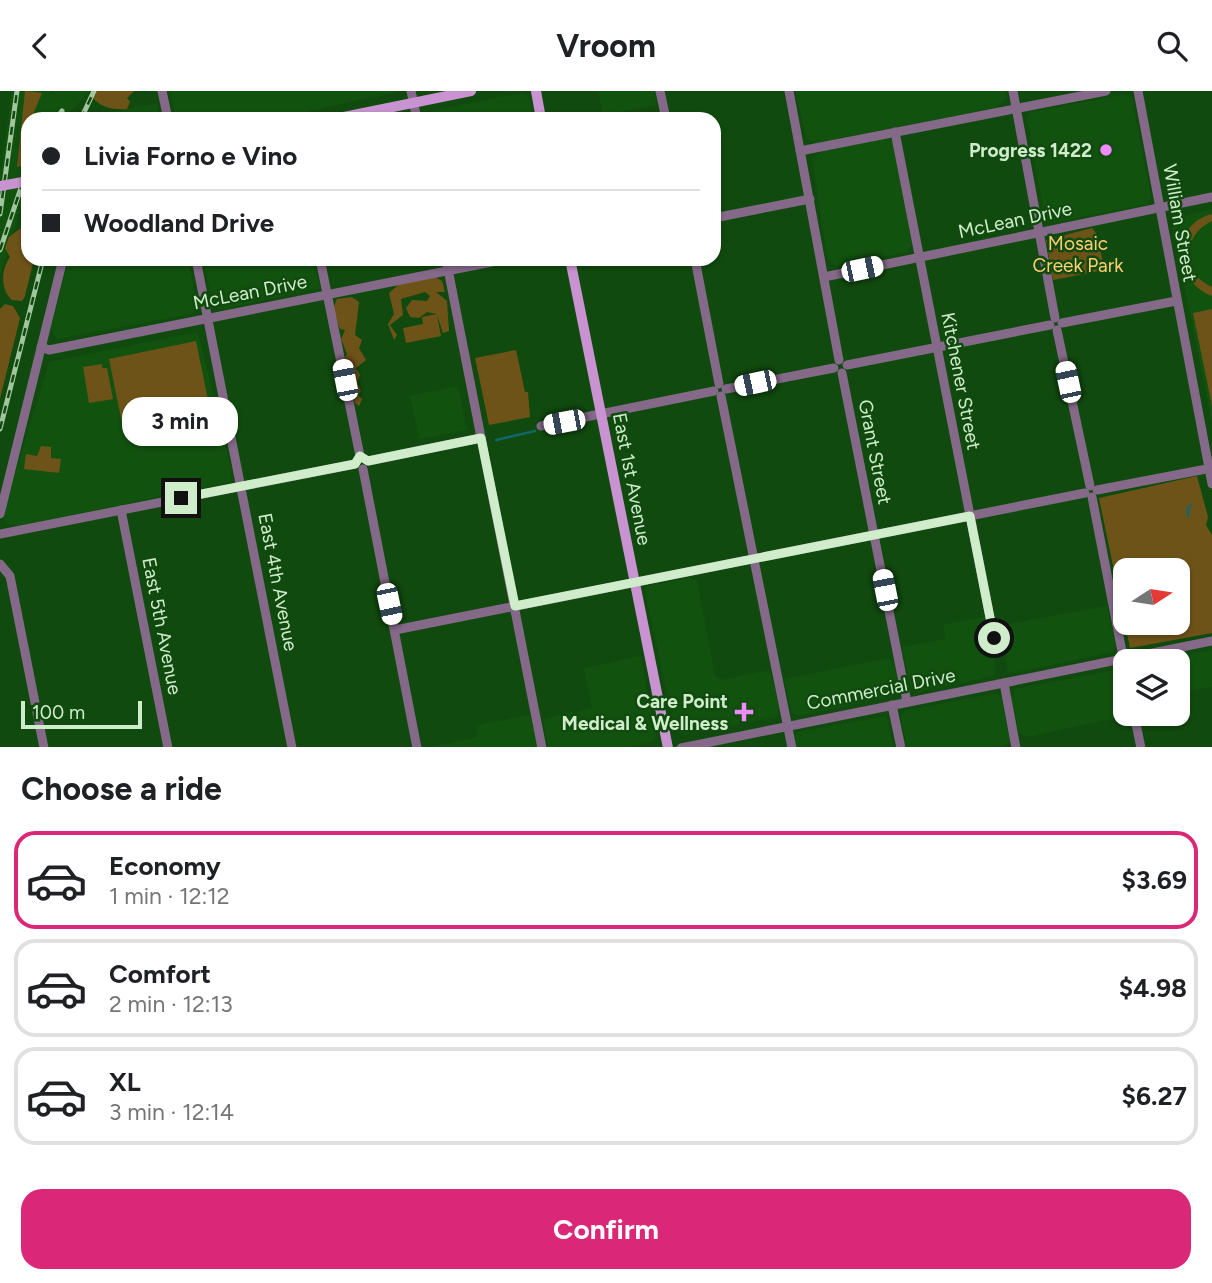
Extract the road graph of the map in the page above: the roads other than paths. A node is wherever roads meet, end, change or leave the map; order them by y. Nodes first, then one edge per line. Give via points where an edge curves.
1 (162, 91) edge
2 (471, 91) edge
3 (536, 91) edge
4 (660, 91) edge
5 (789, 91) edge
6 (1013, 91) edge
7 (1106, 91) edge
8 (1138, 91) edge
9 (412, 97) edge
10 (1016, 108) junction
11 (166, 112) edge
12 (359, 112) edge
13 (540, 112) edge
14 (664, 112) edge
15 (895, 132) junction
16 (800, 151) junction
17 (21, 182) edge
18 (0, 186) edge
19 (1212, 197) edge
20 (810, 199) junction
21 (1159, 208) junction
22 (721, 217) edge
23 (1039, 233) junction
24 (920, 257) junction
25 (61, 266) edge
26 (197, 266) edge
27 (322, 266) edge
28 (447, 266) edge
29 (473, 266) edge
30 (571, 266) edge
31 (696, 266) edge
32 (448, 271) junction
33 (824, 277) junction
34 (328, 295) junction
35 (1176, 301) junction
36 (208, 318) junction
37 (1056, 324) junction
38 (41, 347) junction
39 (936, 348) junction
40 (841, 367) junction
41 (720, 390) junction
42 (601, 415) junction
43 (541, 426) dead end
44 (481, 438) junction
45 (361, 462) junction
46 (1210, 468) edge
47 (1212, 484) edge
48 (241, 487) junction
49 (1091, 491) junction
50 (121, 510) junction
51 (0, 514) edge
52 (970, 516) junction
53 (0, 534) edge
54 (874, 534) junction
55 (754, 558) junction
56 (0, 564) edge
57 (635, 582) junction
58 (515, 606) junction
59 (395, 630) junction
60 (994, 638) dead end
61 (1212, 641) edge
62 (1122, 649) edge
63 (1180, 649) edge
64 (1113, 665) edge
65 (1003, 683) junction
66 (907, 702) junction
67 (892, 705) junction
68 (788, 726) junction
69 (1137, 726) edge
70 (44, 747) edge
71 (168, 747) edge
72 (292, 747) edge
73 (418, 747) edge
74 (542, 747) edge
75 (668, 747) edge
76 (681, 747) edge
77 (792, 747) edge
78 (901, 747) edge
79 (1016, 747) edge
80 (1141, 747) edge

1 - 11 street
2 - 9 main road
3 - 13 main road
4 - 14 street
5 - 16 street, Grant Street
6 - 10 street
7 - 10 street
8 - 21 street, William Street
9 - 12 main road
10 - 15 street
10 - 23 street
15 - 16 street
15 - 24 street, Kitchener Street
16 - 20 street, Grant Street
17 - 18 main road, bridge
19 - 21 street, McLean Drive
20 - 22 street
20 - 33 street, Grant Street
21 - 23 street, McLean Drive
21 - 35 street, William Street
23 - 24 street, McLean Drive
23 - 37 street
24 - 33 street, McLean Drive
24 - 39 street, Kitchener Street
25 - 38 street
26 - 36 street, East 4th Avenue
27 - 34 street
28 - 32 street
29 - 32 street, McLean Drive
30 - 42 main road, East 1st Avenue
31 - 41 street
32 - 34 street, McLean Drive
32 - 44 street
33 - 40 street, Grant Street
34 - 36 street, McLean Drive
34 - 45 street
35 - 37 street
35 - 46 street, William Street
36 - 38 street, McLean Drive via 49,350
36 - 48 street, East 4th Avenue
37 - 39 street
37 - 49 street
38 - 51 street
39 - 40 street
39 - 52 street, Kitchener Street
40 - 41 street
40 - 54 street, Grant Street
41 - 42 street
41 - 55 street
42 - 43 street
42 - 57 main road, East 1st Avenue
44 - 45 street
44 - 58 street
45 - 48 street
45 - 59 street
46 - 47 street, William Street
46 - 49 street
48 - 50 street
48 - 72 street, East 4th Avenue
49 - 52 street
49 - 62 street
50 - 53 street
50 - 71 street, East 5th Avenue
52 - 54 street
52 - 60 street, Kitchener Street
54 - 55 street
54 - 66 street, Grant Street
55 - 57 street
55 - 68 street
56 - 70 street via 10,576
57 - 58 street
57 - 75 main road, East 1st Avenue
58 - 59 street
58 - 74 street
59 - 73 street
61 - 63 street, Commercial Drive
64 - 65 street, Commercial Drive
65 - 66 street, Commercial Drive
65 - 79 street
66 - 67 street, Commercial Drive
67 - 68 street, Commercial Drive
67 - 78 street
68 - 76 street, Commercial Drive
68 - 77 street
69 - 80 street

